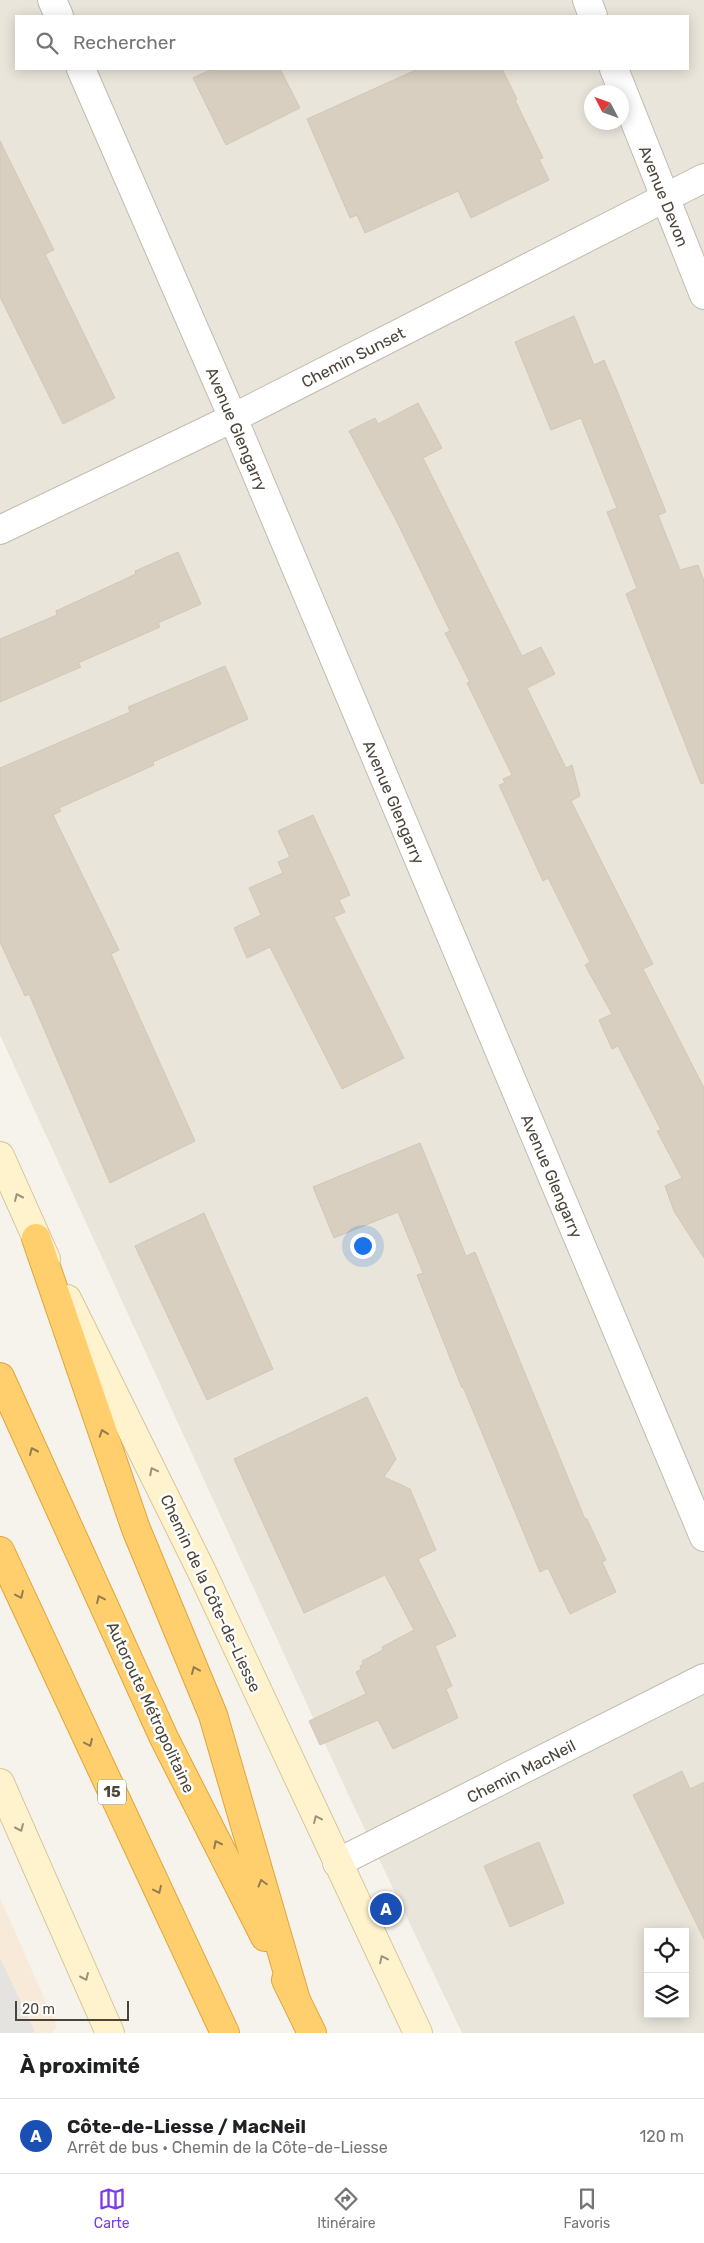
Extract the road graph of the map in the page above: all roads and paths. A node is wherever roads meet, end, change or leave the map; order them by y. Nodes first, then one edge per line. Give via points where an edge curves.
1 (52, 0) edge
2 (586, 0) edge
3 (59, 15) edge
4 (593, 15) edge
5 (81, 70) edge
6 (614, 70) edge
7 (704, 178) edge
8 (664, 198) junction
9 (704, 295) edge
10 (233, 418) junction
11 (0, 530) edge
12 (0, 1156) edge
13 (36, 1238) junction
14 (0, 1377) edge
15 (704, 1537) edge
16 (0, 1551) edge
17 (704, 1678) edge
18 (0, 1783) edge
19 (337, 1863) junction
20 (295, 1997) junction
21 (110, 2033) edge
22 (225, 2033) edge
23 (312, 2033) edge
24 (418, 2033) edge

1 - 3 street
2 - 4 street
5 - 10 street, Avenue Glengarry
6 - 8 street, Avenue Devon
7 - 8 street, Chemin Sunset
8 - 9 street, Avenue Devon
8 - 10 street, Chemin Sunset
10 - 11 street, Chemin Sunset
10 - 15 street, Avenue Glengarry
13 -> 12 main road, Chemin de la Côte-de-Liesse
19 -> 13 main road, Chemin de la Côte-de-Liesse via 198,1564
20 -> 13 highway via 214,1715 136,1529
20 -> 14 highway, Autoroute Métropolitaine via 164,1738
16 -> 22 highway, 15
17 - 19 street, Chemin MacNeil
18 -> 21 main road
24 -> 19 main road, Chemin de la Côte-de-Liesse
20 - 23 highway, Autoroute Métropolitaine

